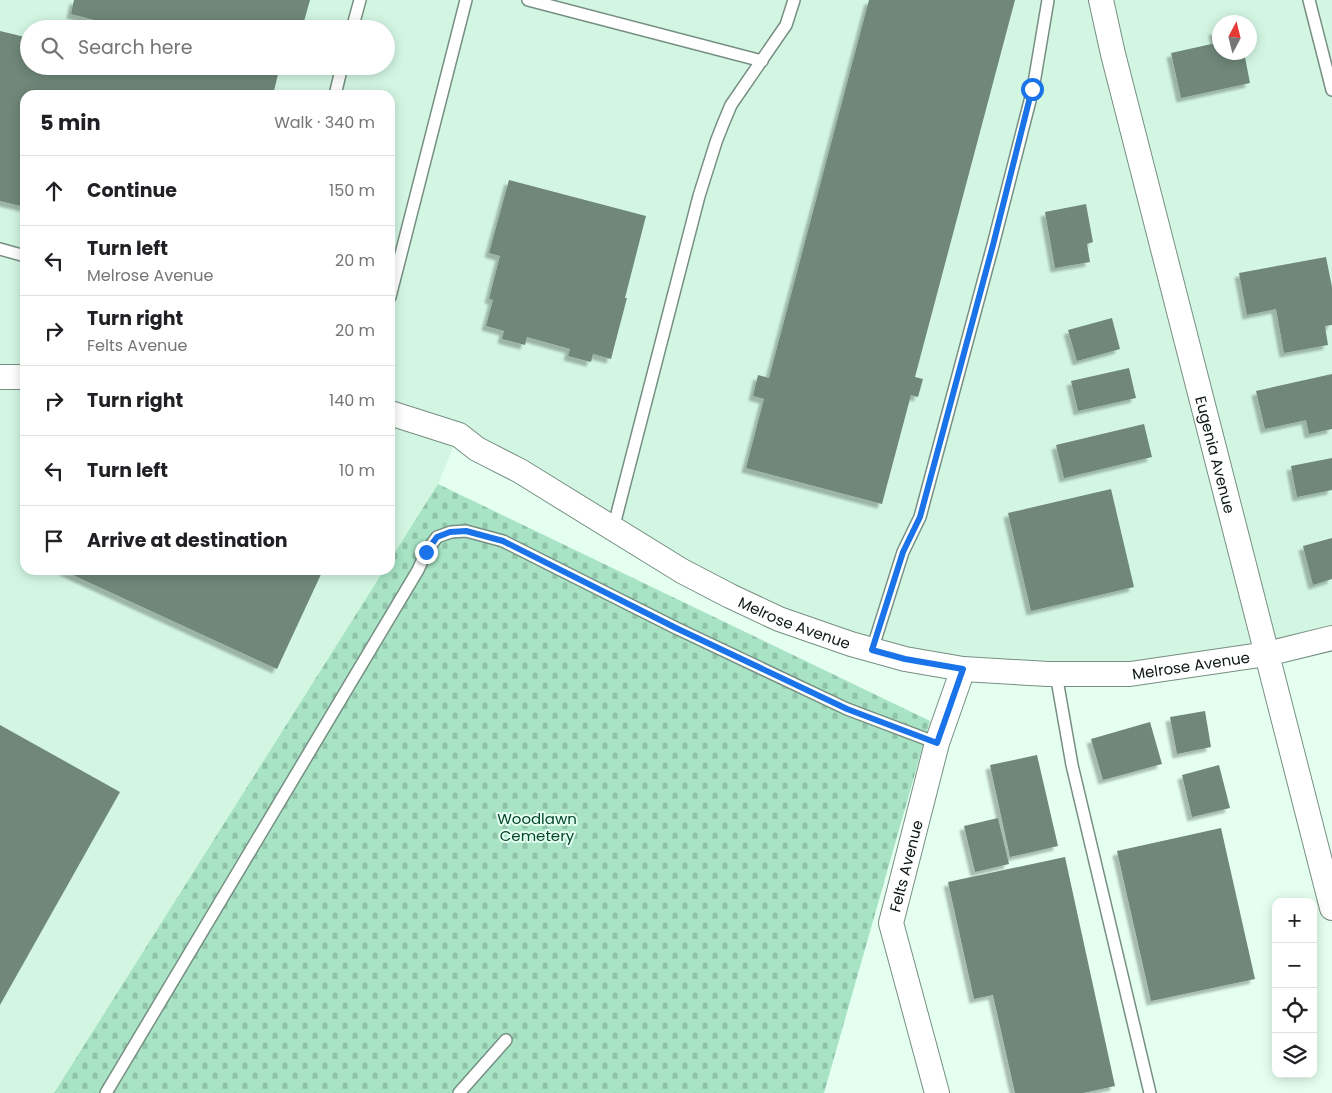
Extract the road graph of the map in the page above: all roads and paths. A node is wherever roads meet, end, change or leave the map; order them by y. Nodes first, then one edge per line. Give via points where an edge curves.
1 (360, 0) edge
2 (466, 0) edge
3 (528, 0) edge
4 (794, 0) edge
5 (1048, 0) edge
6 (1101, 0) edge
7 (1309, 0) edge
8 (354, 20) edge
9 (762, 61) junction
10 (340, 75) edge
11 (336, 90) edge
12 (1332, 90) edge
13 (0, 249) edge
14 (20, 255) edge
15 (395, 277) edge
16 (0, 377) edge
17 (20, 377) edge
18 (395, 415) edge
19 (613, 529) junction
20 (1332, 638) edge
21 (872, 650) junction
22 (1267, 654) junction
23 (963, 669) junction
24 (1056, 674) junction
25 (937, 743) junction
26 (1332, 908) edge
27 (506, 1040) dead end
28 (106, 1093) edge
29 (459, 1093) edge
30 (937, 1093) edge
31 (1150, 1093) edge

1 - 8 lane
2 - 15 lane
3 - 9 lane
4 - 9 lane via 786,26
5 - 21 lane via 1030,98 920,517 903,552
6 - 22 street, Eugenia Avenue
7 - 12 lane
9 - 19 lane via 732,106 716,142 699,196
10 - 11 lane
13 - 14 lane
16 - 17 street
18 - 19 street, Melrose Avenue via 458,435
19 - 21 street, Melrose Avenue via 682,572 778,619
20 - 22 street, Melrose Avenue
21 - 23 street, Melrose Avenue
22 - 24 street, Melrose Avenue via 1130,674
22 - 26 street, Eugenia Avenue
23 - 24 street, Melrose Avenue
23 - 25 street, Felts Avenue
24 - 31 lane via 1072,765
25 - 28 lane via 847,709 503,541 466,531 437,537
25 - 30 street, Felts Avenue via 891,923
27 - 29 lane

